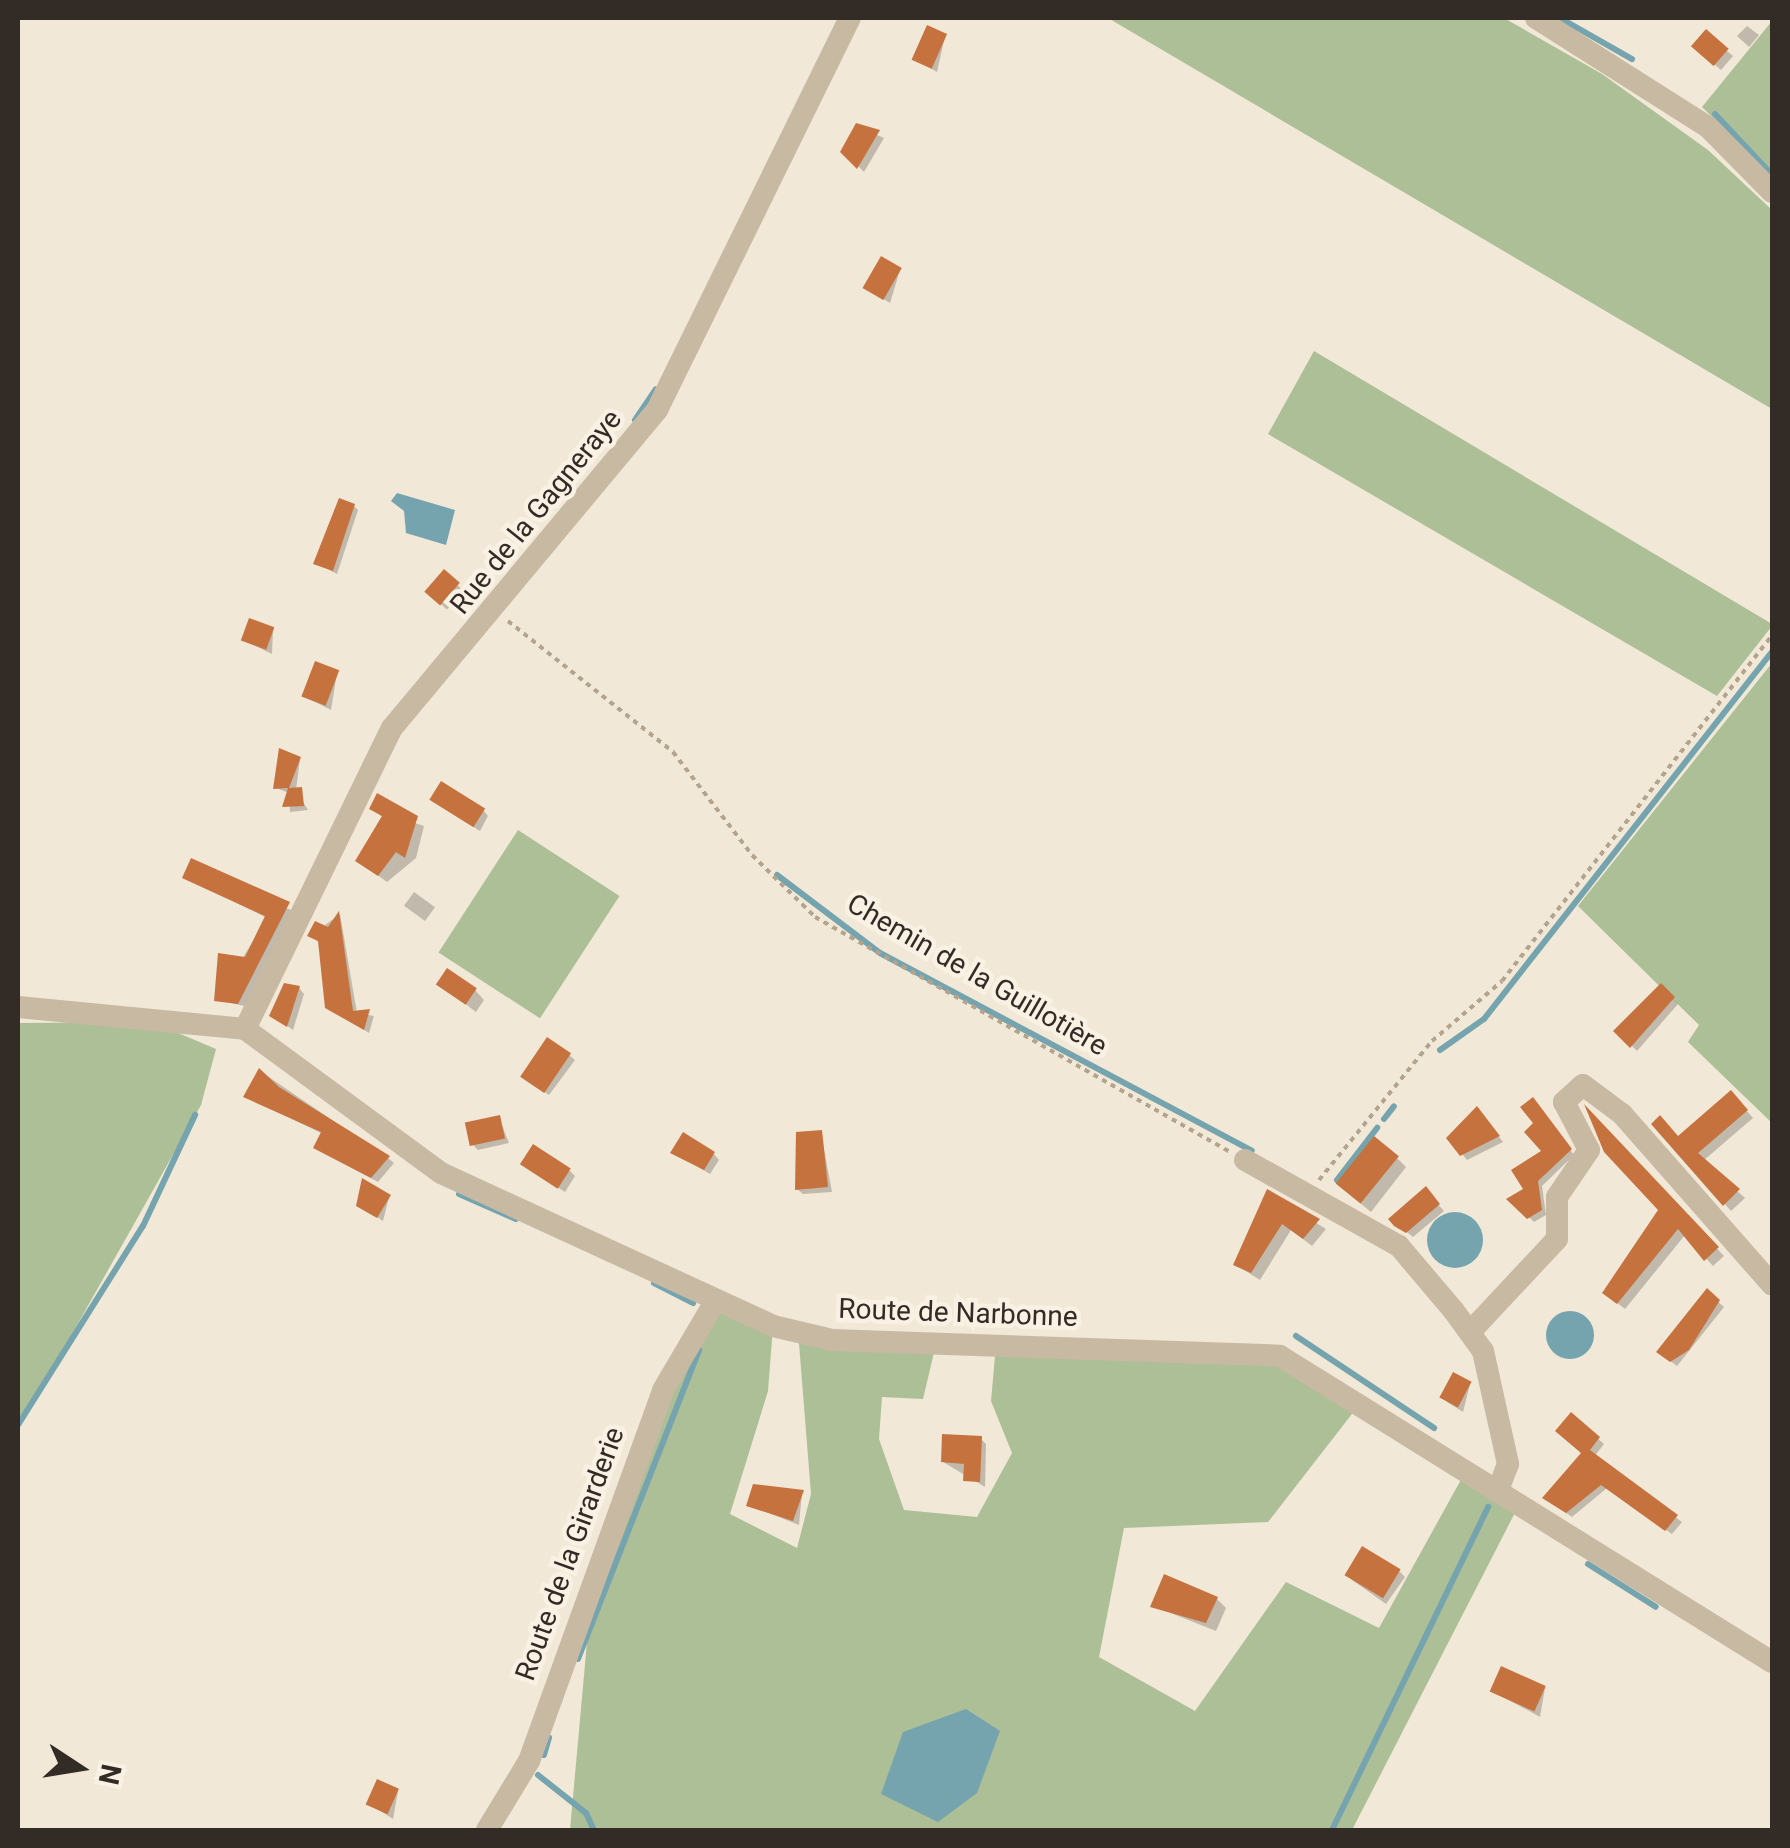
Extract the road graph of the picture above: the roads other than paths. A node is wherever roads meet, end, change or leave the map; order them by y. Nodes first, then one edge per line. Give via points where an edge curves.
1 (850, 18) edge
2 (1536, 18) edge
3 (1772, 192) edge
4 (18, 1007) edge
5 (245, 1029) junction
6 (1245, 1160) road end
7 (1772, 1286) edge
8 (716, 1300) junction
9 (1470, 1332) junction
10 (1499, 1487) junction
11 (1772, 1662) edge
12 (487, 1830) edge

1 - 5 street, Rue de la Gagneraye via 657,410 496,612 392,728 362,778
2 - 3 street via 1708,128
4 - 5 street
5 - 8 street, Route de Narbonne via 441,1173
6 - 9 street via 1400,1246
7 - 9 street via 1622,1114 1583,1084 1564,1102 1588,1150 1557,1197 1558,1239
8 - 10 street, Route de Narbonne via 832,1340 1280,1356
8 - 12 street, Route de la Girarderie via 663,1390 529,1761
9 - 10 street via 1506,1452
10 - 11 street, Route de Narbonne

